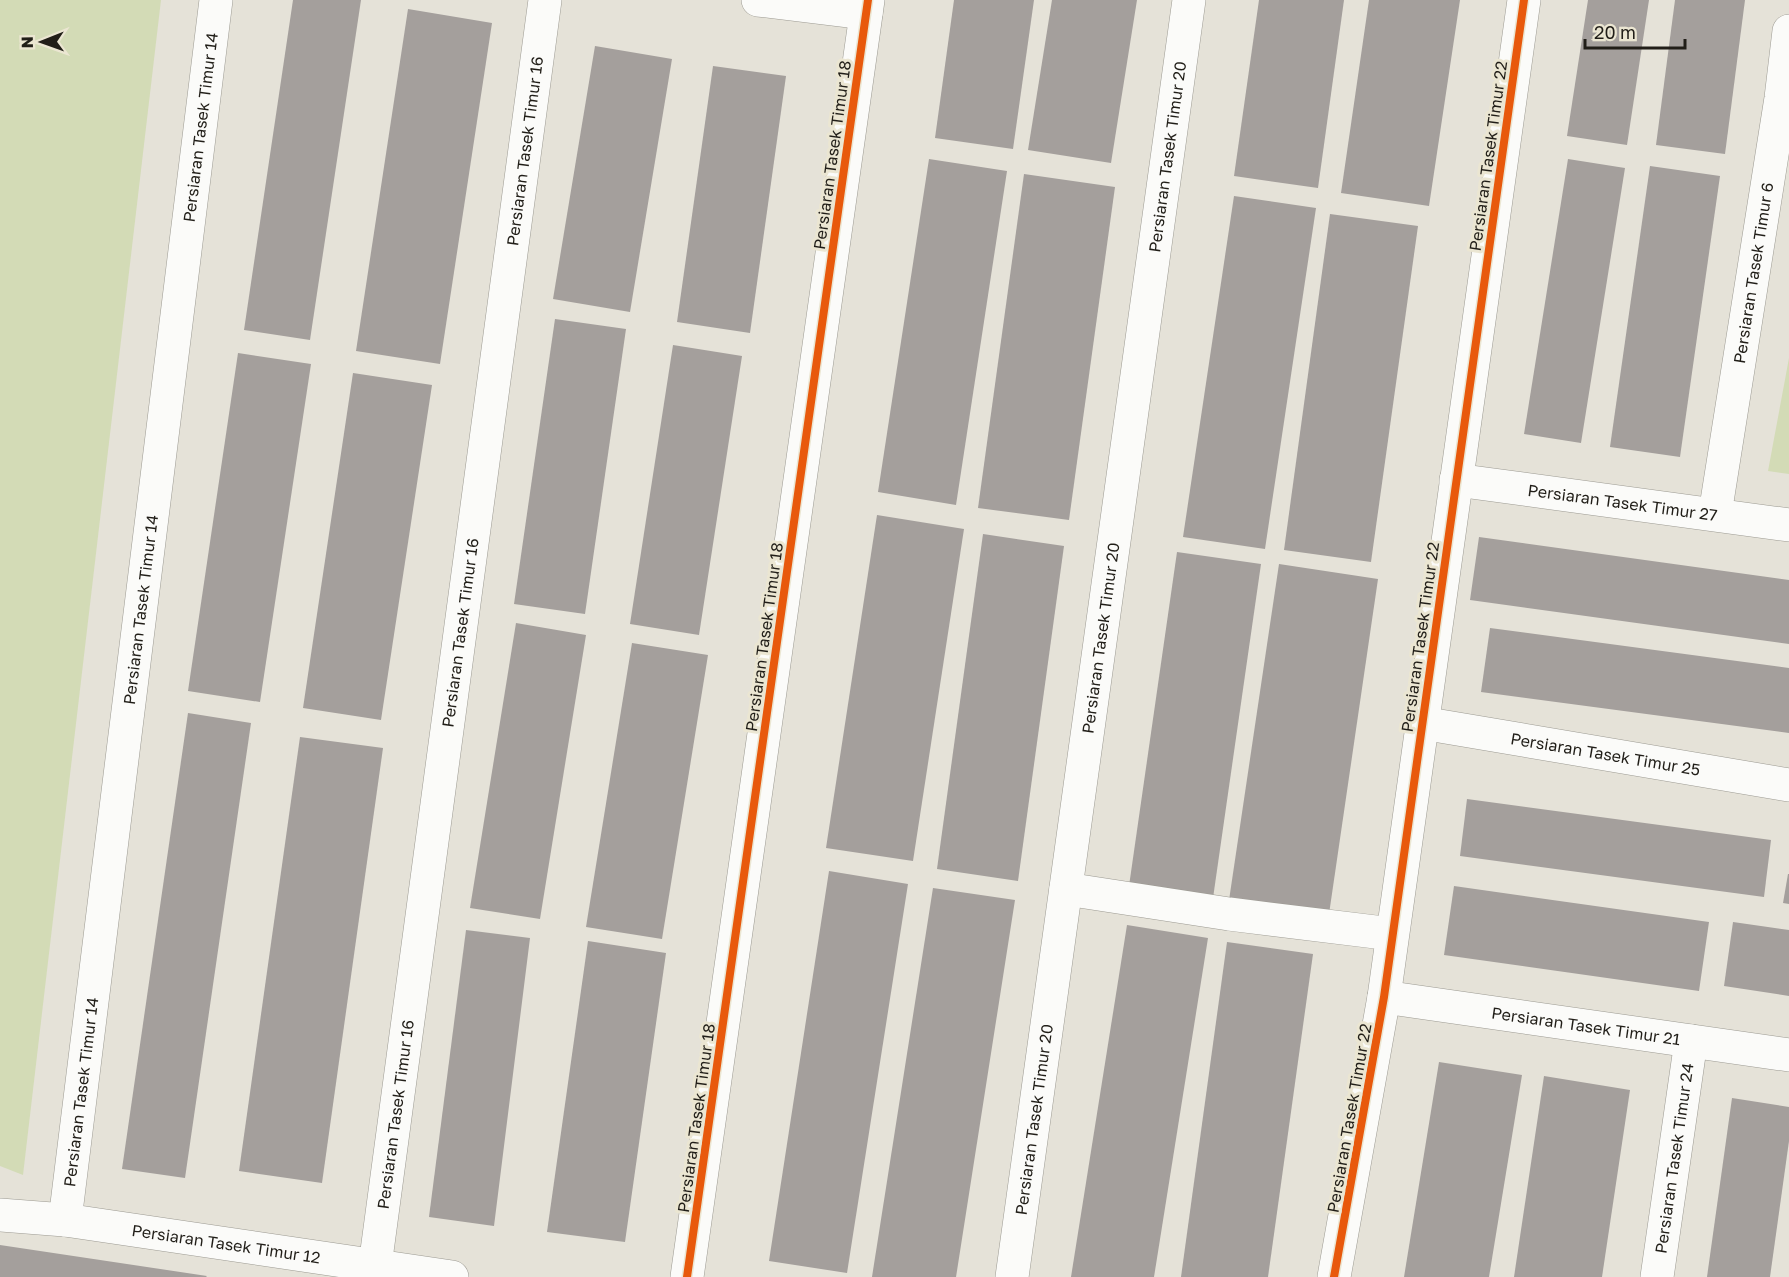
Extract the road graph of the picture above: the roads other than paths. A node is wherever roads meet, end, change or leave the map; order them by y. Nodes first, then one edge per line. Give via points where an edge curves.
1 (216, 0) edge
2 (545, 0) edge
3 (758, 0) edge
4 (1189, 0) edge
5 (1524, 0) edge
6 (867, 6) edge
7 (1789, 32) edge
8 (1785, 98) edge
9 (1456, 480) junction
10 (1715, 514) junction
11 (1789, 525) edge
12 (1422, 723) junction
13 (1789, 785) edge
14 (1066, 889) junction
15 (1392, 934) junction
16 (1384, 997) junction
17 (1691, 1041) junction
18 (1789, 1055) edge
19 (0, 1215) edge
20 (65, 1220) junction
21 (375, 1266) junction
22 (452, 1277) edge
23 (687, 1277) edge
24 (1012, 1277) edge
25 (1334, 1277) edge
26 (1657, 1277) edge

1 - 20 street, Persiaran Tasek Timur 14
2 - 21 street, Persiaran Tasek Timur 16
3 - 6 street
4 - 14 street, Persiaran Tasek Timur 20
5 - 9 street, Persiaran Tasek Timur 22
6 - 23 street, Persiaran Tasek Timur 18
7 - 8 street, Persiaran Tasek Timur 6
8 - 10 street, Persiaran Tasek Timur 6
9 - 10 street, Persiaran Tasek Timur 27
9 - 12 street, Persiaran Tasek Timur 22
10 - 11 street, Persiaran Tasek Timur 27
12 - 13 street, Persiaran Tasek Timur 25
12 - 15 street, Persiaran Tasek Timur 22
14 - 15 street
14 - 24 street, Persiaran Tasek Timur 20
15 - 16 street, Persiaran Tasek Timur 22
16 - 17 street, Persiaran Tasek Timur 21
16 - 25 street, Persiaran Tasek Timur 22
17 - 18 street, Persiaran Tasek Timur 21
17 - 26 street, Persiaran Tasek Timur 24
19 - 20 street, Persiaran Tasek Timur 12
20 - 21 street, Persiaran Tasek Timur 12
21 - 22 street, Persiaran Tasek Timur 12

